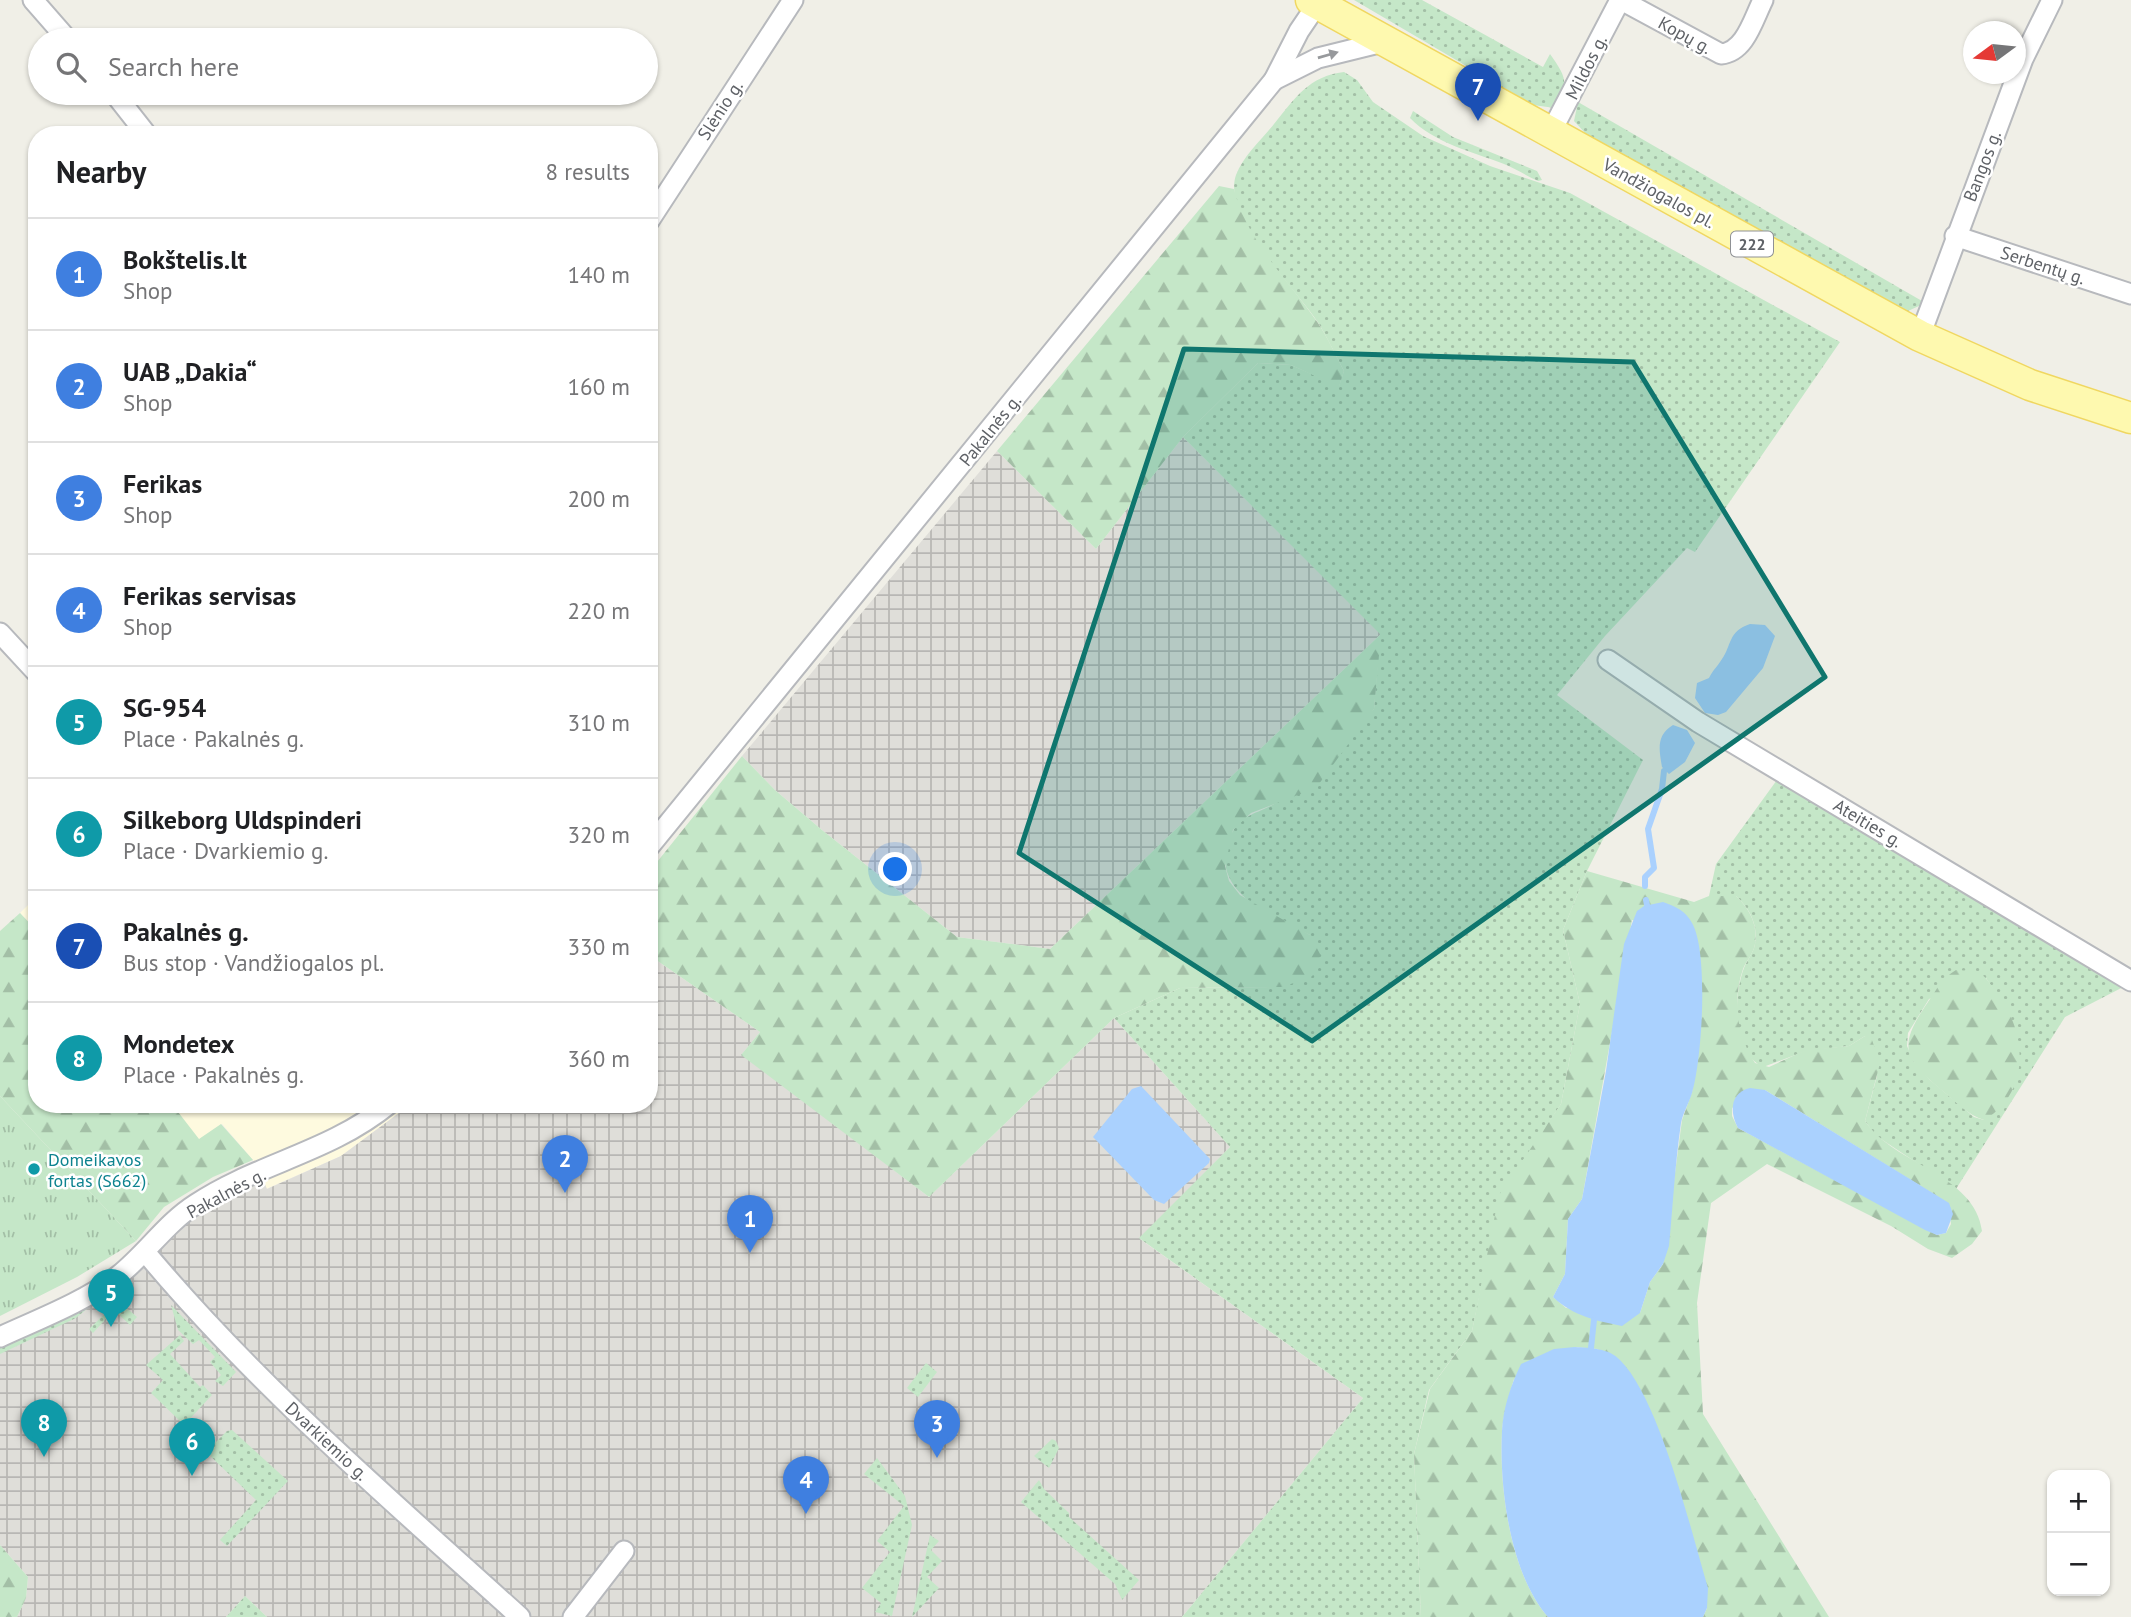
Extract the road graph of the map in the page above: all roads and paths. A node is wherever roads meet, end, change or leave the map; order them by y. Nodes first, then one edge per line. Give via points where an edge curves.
1 (33, 0) edge
2 (793, 0) edge
3 (1621, 0) edge
4 (1763, 0) edge
5 (2052, 0) edge
6 (1316, 1) edge
7 (58, 28) edge
8 (1388, 41) junction
9 (1274, 80) junction
10 (123, 105) edge
11 (140, 126) edge
12 (1551, 132) junction
13 (658, 207) edge
14 (1955, 236) junction
15 (2131, 294) edge
16 (1920, 336) junction
17 (2131, 418) edge
18 (0, 633) edge
19 (1608, 660) dead end
20 (28, 663) edge
21 (658, 836) edge
22 (2131, 981) edge
23 (376, 1113) edge
24 (146, 1253) junction
25 (0, 1337) edge
26 (624, 1551) dead end
27 (520, 1617) edge
28 (573, 1617) edge

1 - 7 street
2 - 13 street, Slėnio g.
3 - 4 street, Kopų g. via 1721,54 1739,47
3 - 12 street, Mildos g.
5 - 14 street, Bangos g. via 2023,59
6 - 8 main road, Vandžiogalos pl. / 222
6 - 9 street, Pakalnės g.
9 -> 8 street via 1318,58
8 - 12 main road, Vandžiogalos pl. / 222
9 - 21 street, Pakalnės g.
10 - 11 street
12 - 16 main road, Vandžiogalos pl. / 222
14 - 15 street, Serbentų g.
14 - 16 street, Bangos g.
16 - 17 main road, Vandžiogalos pl. / 222 via 2030,385
18 - 20 street
19 - 22 street, Ateities g. via 1698,722
23 - 24 street, Pakalnės g. via 347,1134 196,1204
24 - 25 street, Pakalnės g. via 90,1293
24 - 27 street, Dvarkiemio g. via 288,1406
26 - 28 street

